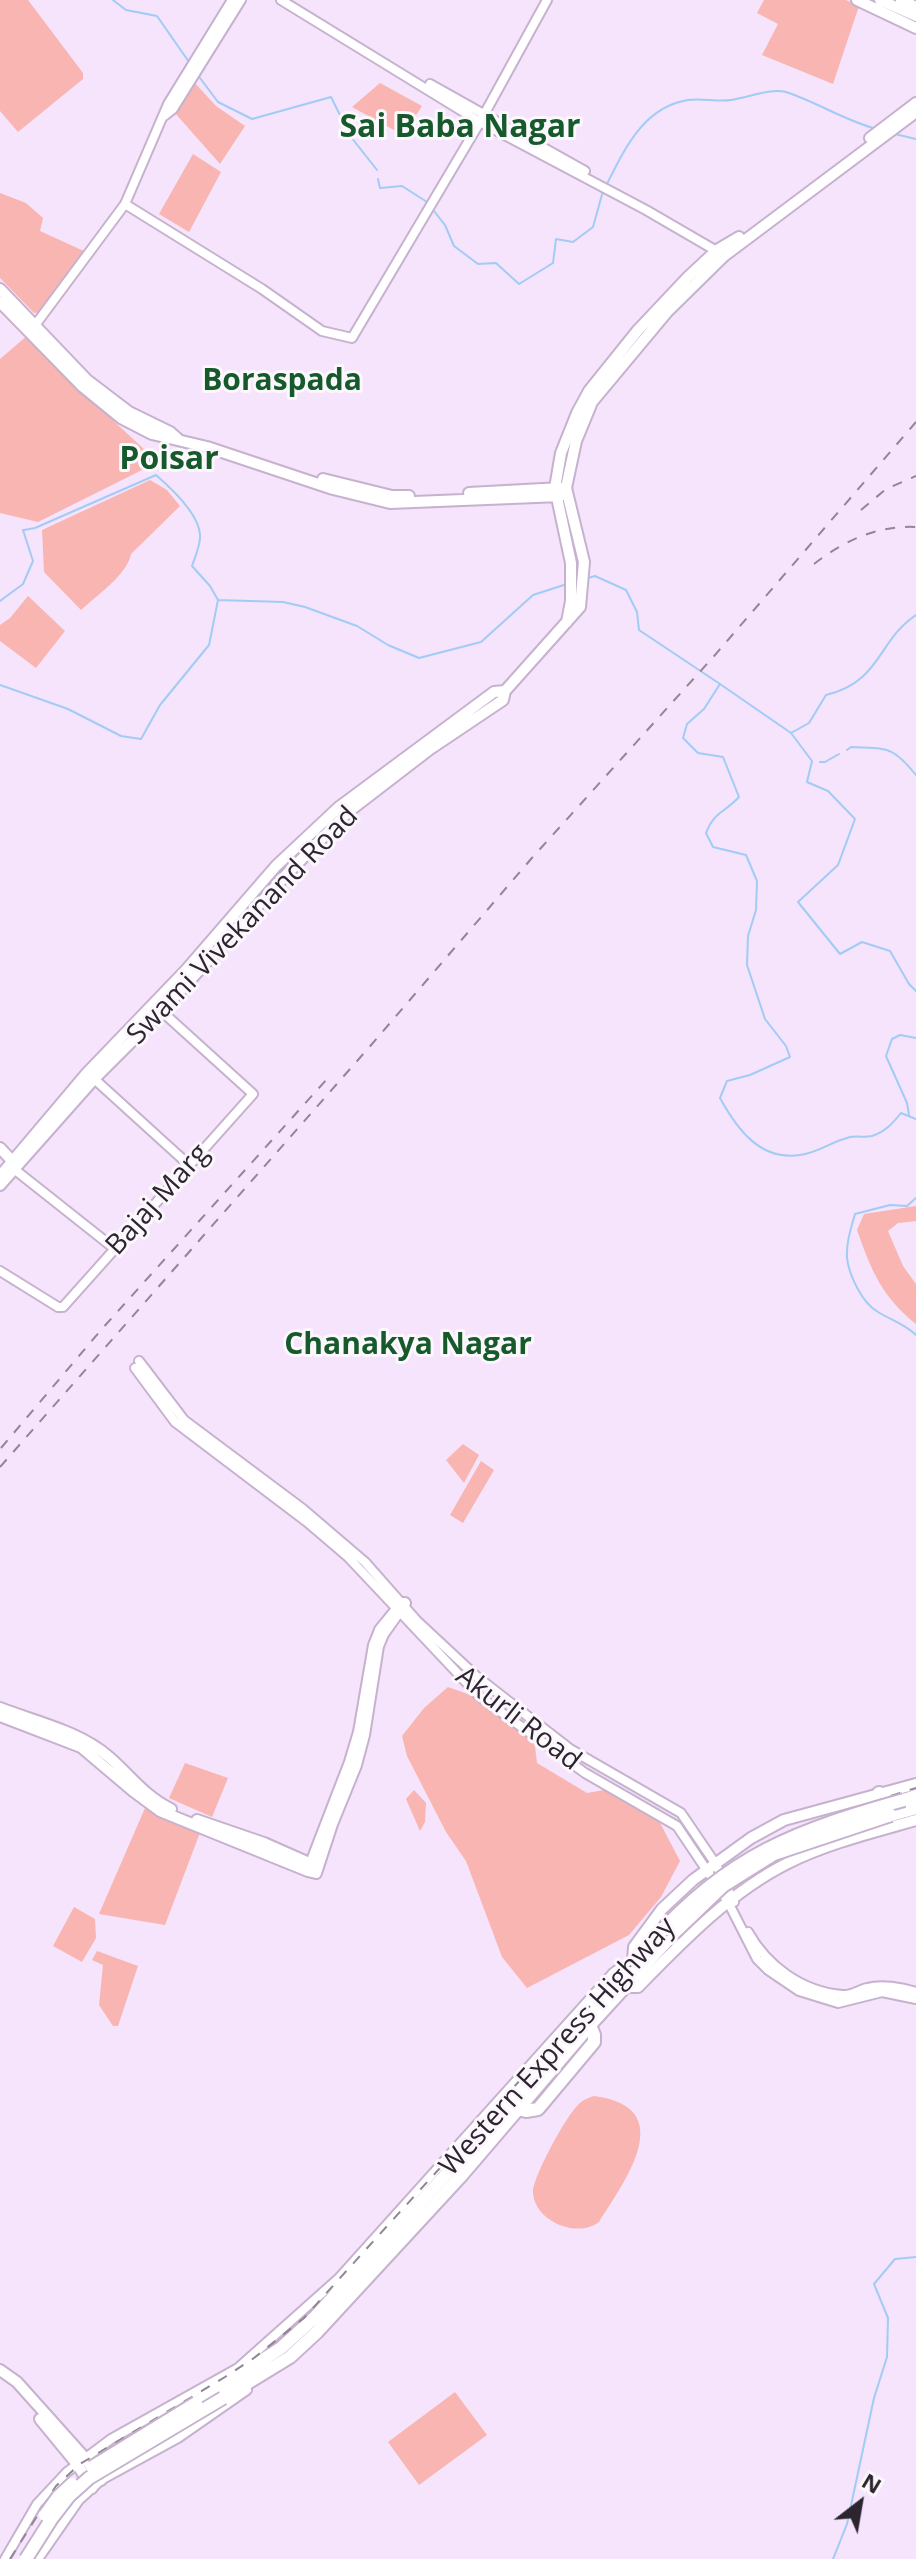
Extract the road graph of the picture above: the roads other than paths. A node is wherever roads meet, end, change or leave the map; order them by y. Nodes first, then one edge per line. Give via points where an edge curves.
1 (232, 0) edge
2 (241, 0) edge
3 (281, 0) edge
4 (288, 0) edge
5 (547, 0) edge
6 (857, 0) edge
7 (866, 0) edge
8 (880, 0) edge
9 (901, 0) edge
10 (916, 7) edge
11 (916, 16) edge
12 (916, 25) edge
13 (200, 58) junction
14 (916, 103) edge
15 (916, 112) edge
16 (482, 119) junction
17 (884, 131) junction
18 (125, 204) junction
19 (723, 252) junction
20 (0, 289) edge
21 (0, 302) edge
22 (33, 328) junction
23 (561, 492) junction
24 (576, 602) junction
25 (158, 1008) junction
26 (90, 1076) junction
27 (0, 1148) edge
28 (21, 1150) junction
29 (10, 1163) edge
30 (189, 1165) junction
31 (0, 1176) edge
32 (0, 1185) edge
33 (115, 1249) junction
34 (0, 1271) edge
35 (137, 1365) dead end
36 (400, 1609) junction
37 (0, 1708) edge
38 (0, 1716) edge
39 (35, 1725) junction
40 (916, 1784) edge
41 (879, 1793) junction
42 (910, 1798) edge
43 (916, 1808) edge
44 (916, 1820) edge
45 (711, 1866) junction
46 (730, 1900) junction
47 (631, 1963) junction
48 (625, 1987) junction
49 (916, 1992) edge
50 (916, 1999) edge
51 (590, 2025) junction
52 (559, 2061) junction
53 (570, 2071) junction
54 (518, 2109) junction
55 (0, 2370) edge
56 (246, 2372) junction
57 (0, 2377) edge
58 (220, 2394) junction
59 (81, 2461) junction
60 (96, 2484) junction
61 (30, 2518) junction
62 (55, 2533) junction
63 (5, 2559) edge
64 (18, 2559) edge
65 (26, 2559) edge
66 (40, 2559) edge

1 - 13 street
2 - 13 street
3 - 16 street
4 - 16 street
5 - 16 street
6 - 12 main road
7 - 12 main road
8 - 11 main road
9 - 10 main road
13 - 18 street via 162,117
14 - 17 main road
15 - 17 main road
16 - 18 street via 352,338 322,331
16 - 19 street
17 - 19 main road
18 - 22 street
19 - 23 main road via 681,284 589,391 561,453
20 - 22 main road
21 - 22 main road
22 - 23 main road via 61,367 152,434 392,496
23 - 24 main road
23 - 24 main road via 584,562
24 - 25 main road, Swami Vivekanand Road via 574,616 505,691 503,700 348,812
25 - 26 main road, Swami Vivekanand Road
25 - 30 street, Bajaj Marg via 253,1094
26 - 28 main road, Swami Vivekanand Road
26 - 29 main road, Swami Vivekanand Road
26 - 30 street
27 - 28 main road
27 - 29 main road
28 - 29 main road, Swami Vivekanand Road
29 - 31 main road, Swami Vivekanand Road
29 - 32 main road, Swami Vivekanand Road
29 - 33 street
30 - 33 street, Bajaj Marg
33 - 34 street, Bajaj Marg via 63,1307
35 - 36 street, Akurli Road via 175,1422 307,1522
36 - 39 main road via 380,1630 350,1762 312,1867 167,1807 95,1747
36 - 45 street, Akurli Road via 479,1696 585,1773 677,1826
36 - 45 street, Akurli Road via 530,1720 681,1813
37 - 39 main road
38 - 39 main road
40 - 41 main road
41 - 42 highway
41 - 45 main road via 784,1820
42 - 47 highway, Western Express Highway, bridge via 812,1827 748,1857 685,1906
43 - 48 highway, Western Express Highway, bridge via 774,1854 723,1886
44 - 46 main road via 790,1862
45 - 46 street, Akurli Road
45 - 47 main road via 662,1909 634,1947
46 - 48 main road via 638,1987
46 - 49 street, Akurli Road via 762,1955 783,1974 844,1995 871,1987
46 - 50 street, Akurli Road via 757,1959 799,1991 838,2003 882,1992
47 - 56 highway, Western Express Highway via 314,2318
48 - 51 highway, Western Express Highway
51 - 52 highway, Western Express Highway
51 - 53 highway via 594,2042
52 - 53 highway
52 - 54 highway, Western Express Highway
53 - 54 highway via 538,2109
54 - 56 highway, Western Express Highway via 317,2332 290,2357
55 - 59 main road via 17,2382
56 - 58 highway
56 - 59 street via 111,2439
56 - 60 street via 247,2390 178,2438
57 - 59 main road
58 - 64 highway, bridge via 82,2474 58,2497
58 - 65 highway, bridge via 89,2478 69,2496
59 - 60 main road
59 - 61 street via 52,2486
60 - 62 street
61 - 62 street
61 - 63 street
62 - 66 street

